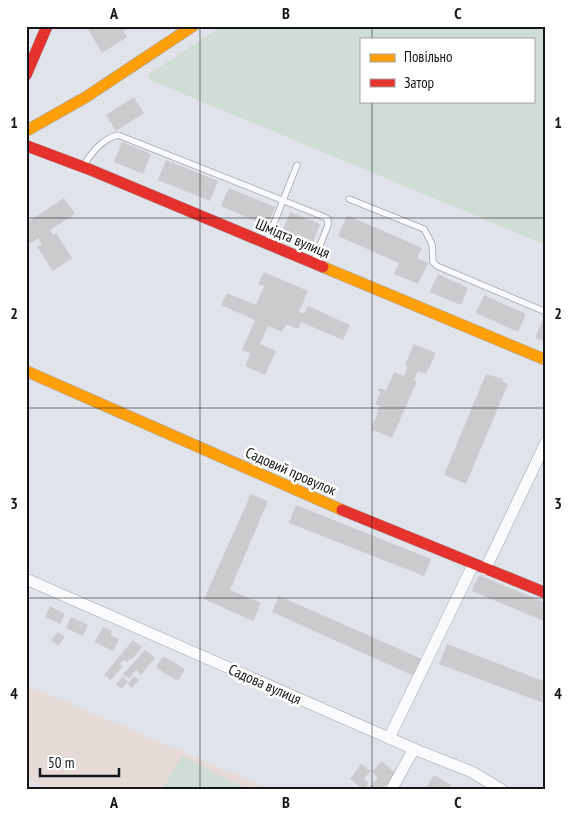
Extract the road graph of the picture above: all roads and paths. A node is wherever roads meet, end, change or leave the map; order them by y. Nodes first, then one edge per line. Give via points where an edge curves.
1 (47, 26) edge
2 (193, 26) edge
3 (26, 75) edge
4 (26, 131) edge
5 (27, 144) edge
6 (297, 166) dead end
7 (83, 167) junction
8 (349, 199) dead end
9 (283, 200) junction
10 (266, 243) junction
11 (313, 262) junction
12 (546, 312) edge
13 (546, 360) edge
14 (26, 371) edge
15 (546, 442) edge
16 (472, 565) junction
17 (484, 570) junction
18 (26, 579) edge
19 (546, 593) edge
20 (389, 738) junction
21 (414, 749) junction
22 (391, 790) edge
23 (502, 790) edge

1 - 3 street
2 - 4 street via 86,97
5 - 7 street, Шмідта вулиця
6 - 9 lane
7 - 9 lane via 94,149 118,135
7 - 10 street, Шмідта вулиця
8 - 12 lane via 424,229 432,244 433,262 437,266
9 - 10 lane
9 - 11 lane via 328,219
10 - 11 street, Шмідта вулиця
11 - 13 street, Шмідта вулиця
14 - 16 street, Садовий провулок
15 - 17 street
16 - 17 street, Садовий провулок
16 - 20 street
17 - 19 street, Садовий провулок
18 - 20 street, Садова вулиця
20 - 21 street, Садова вулиця
21 - 22 street
21 - 23 street, Садова вулиця via 472,772

